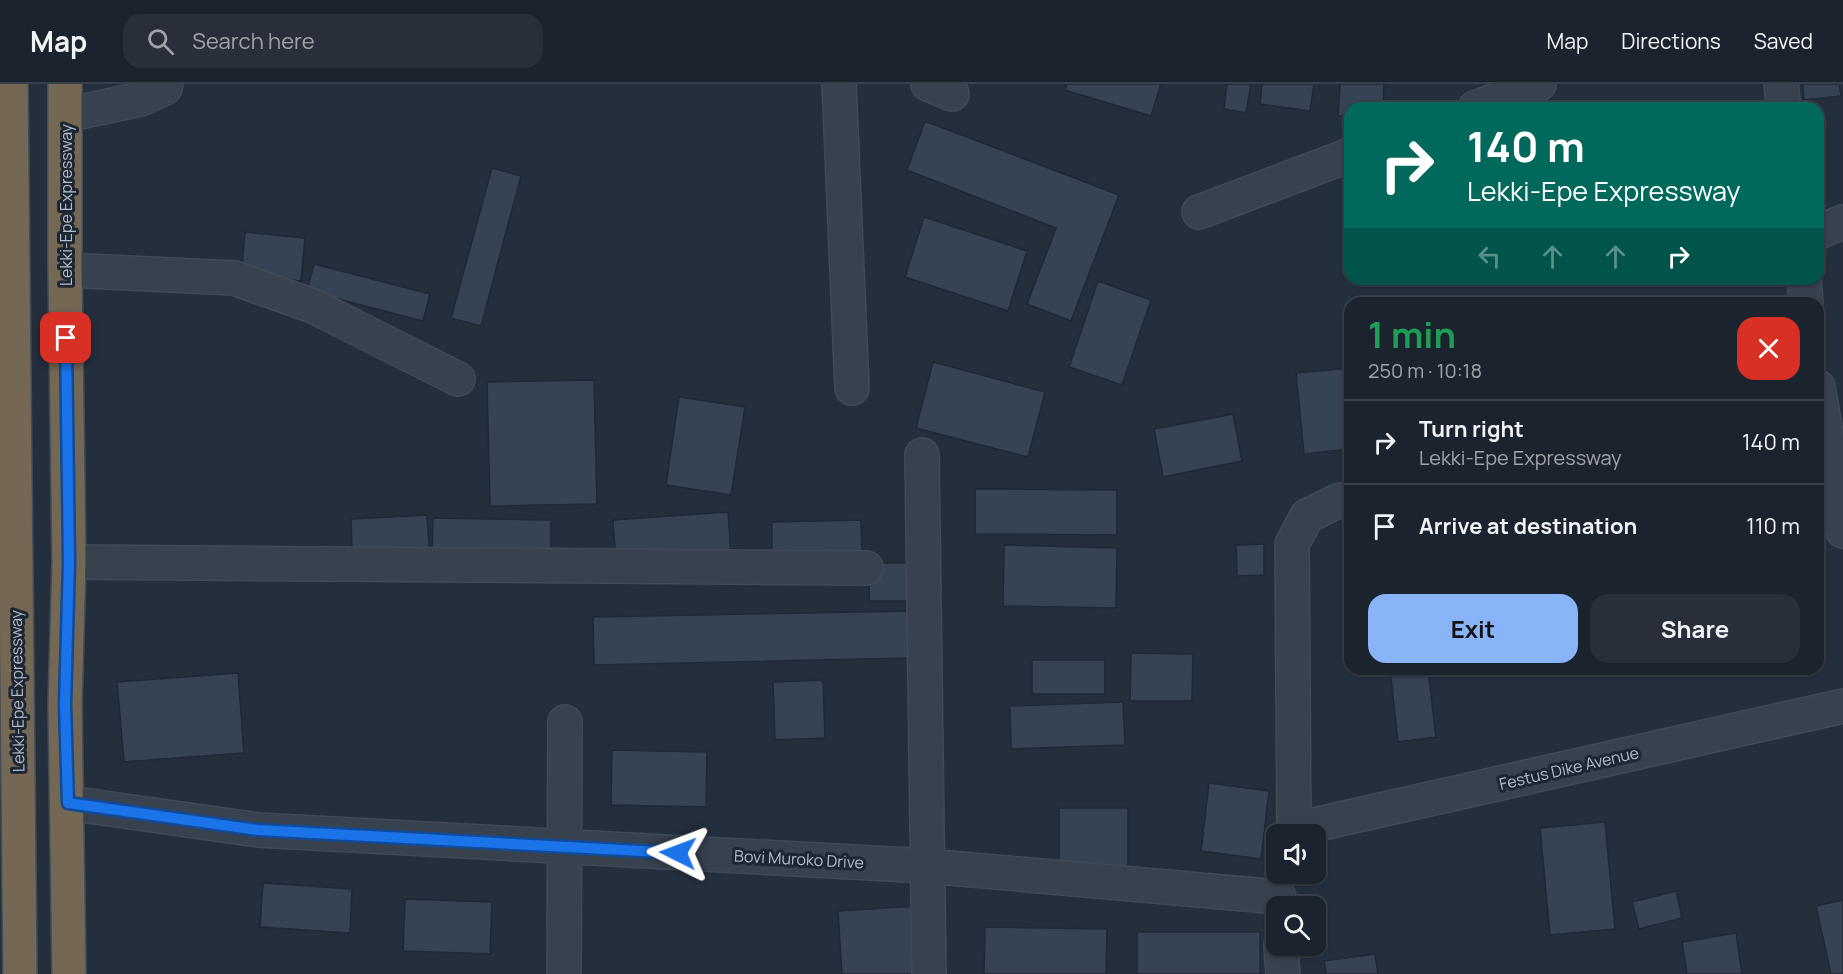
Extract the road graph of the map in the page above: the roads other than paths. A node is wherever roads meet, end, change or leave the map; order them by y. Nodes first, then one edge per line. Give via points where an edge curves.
1 (10, 84) edge
2 (166, 84) edge
3 (839, 84) edge
4 (1539, 84) edge
5 (1781, 84) edge
6 (66, 100) edge
7 (1491, 102) edge
8 (1783, 102) edge
9 (1344, 157) edge
10 (1199, 212) dead end
11 (1843, 222) edge
12 (1824, 230) edge
13 (65, 270) junction
14 (458, 379) dead end
15 (852, 388) dead end
16 (1824, 422) edge
17 (922, 455) dead end
18 (1344, 500) edge
19 (1843, 531) edge
20 (69, 562) junction
21 (867, 568) dead end
22 (1843, 706) edge
23 (565, 722) dead end
24 (68, 803) junction
25 (1295, 824) edge
26 (1326, 824) edge
27 (565, 847) junction
28 (927, 866) junction
29 (1281, 892) edge
30 (1282, 956) edge
31 (20, 974) edge
32 (69, 974) edge
33 (564, 974) edge
34 (929, 974) edge
35 (1283, 974) edge

1 - 31 highway, Lekki-Epe Expressway
2 - 6 street via 141,99
3 - 15 street
4 - 7 street
5 - 8 street
6 - 13 highway, Lekki-Epe Expressway
9 - 10 street
11 - 12 street
13 - 14 street via 234,278 313,306
13 - 20 highway, Lekki-Epe Expressway
16 - 19 street
17 - 28 street
18 - 25 street via 1307,516 1292,544
20 - 21 street
20 - 24 highway, Lekki-Epe Expressway via 65,705
22 - 26 street, Festus Dike Avenue
23 - 27 street
24 - 27 street, Bovi Muroko Drive via 258,830
24 - 32 highway, Lekki-Epe Expressway
27 - 28 street, Bovi Muroko Drive
27 - 33 street
28 - 29 street, Bovi Muroko Drive
28 - 34 street
30 - 35 street

